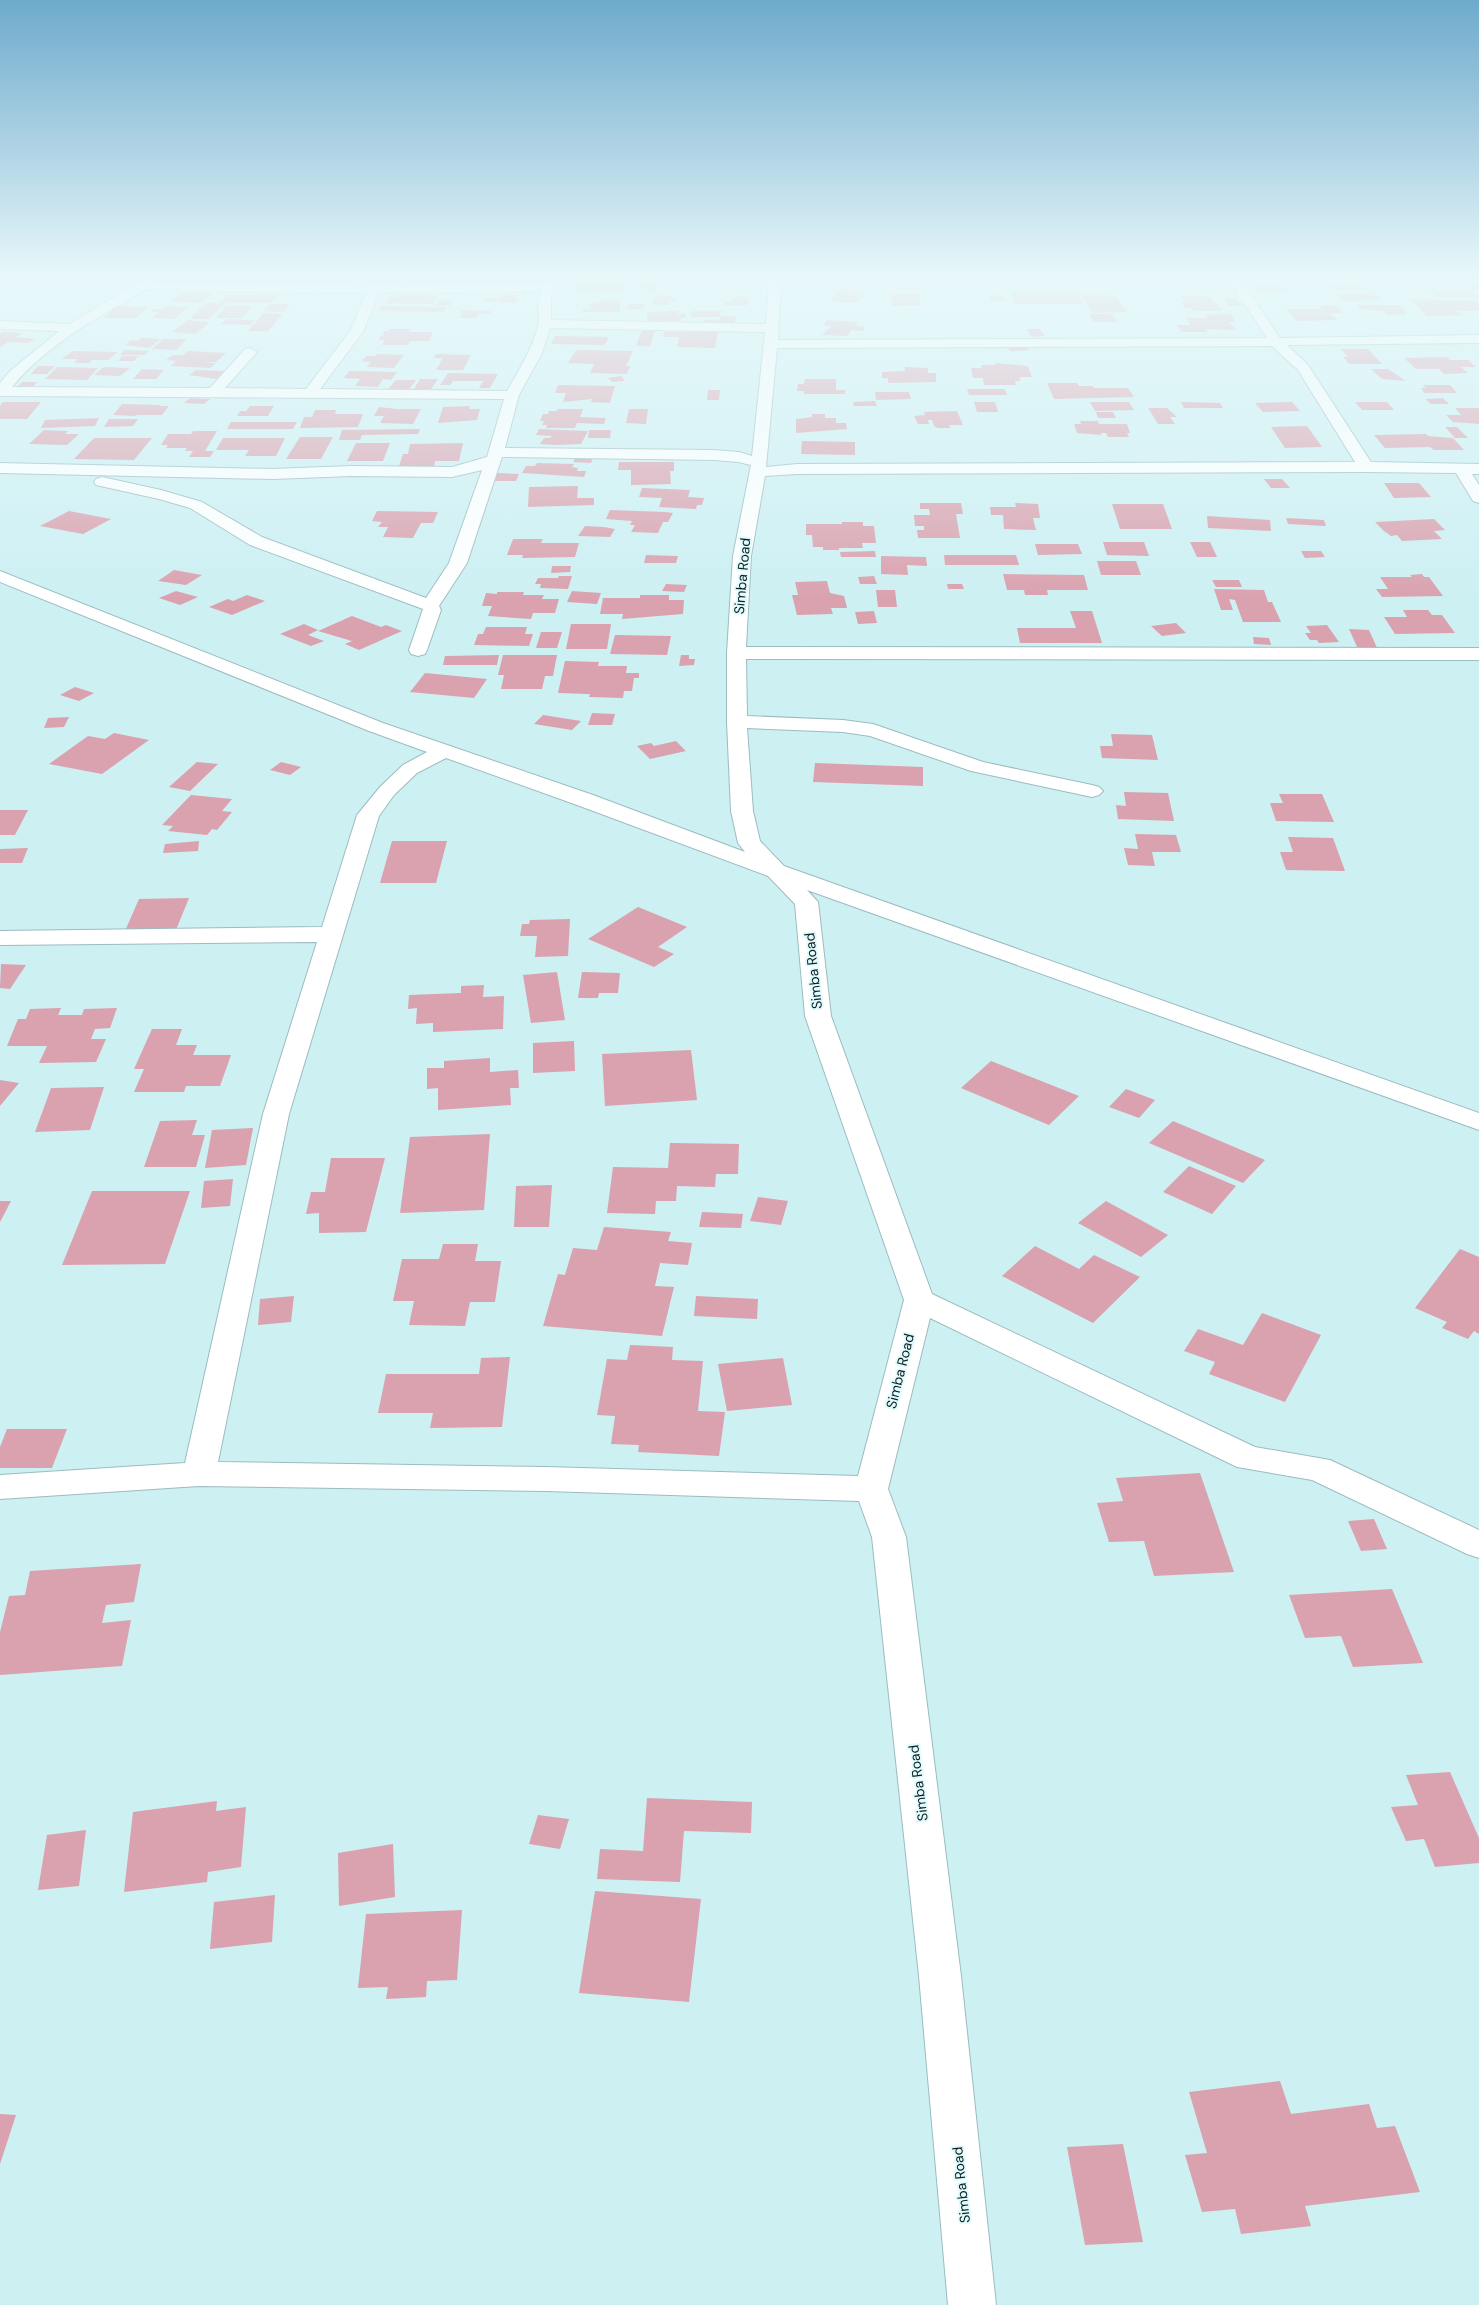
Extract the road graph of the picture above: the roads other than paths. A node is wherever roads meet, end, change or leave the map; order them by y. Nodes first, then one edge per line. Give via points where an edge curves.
1 (219, 387) edge
2 (315, 387) edge
3 (516, 387) edge
4 (767, 387) edge
5 (1315, 387) edge
6 (0, 391) edge
7 (215, 391) junction
8 (310, 393) junction
9 (512, 394) junction
10 (495, 456) junction
11 (0, 468) edge
12 (759, 468) junction
13 (1366, 468) junction
14 (45, 469) junction
15 (1462, 469) junction
16 (1479, 469) edge
17 (1479, 498) edge
18 (0, 576) edge
19 (430, 606) junction
20 (418, 650) dead end
21 (736, 654) junction
22 (1479, 654) edge
23 (737, 722) junction
24 (444, 751) junction
25 (1092, 791) dead end
26 (776, 871) junction
27 (333, 934) junction
28 (0, 938) edge
29 (1479, 1122) edge
30 (919, 1300) junction
31 (200, 1474) junction
32 (0, 1488) edge
33 (870, 1489) junction
34 (1479, 1545) edge
35 (972, 2305) edge

1 - 7 street
2 - 8 street
3 - 9 street
4 - 12 street, Simba Road
5 - 13 street
6 - 7 street
7 - 8 street
8 - 9 street
9 - 10 street
10 - 12 street via 714,454 740,457
10 - 14 street via 482,465 452,472 272,474
10 - 19 street via 458,563
11 - 14 street
12 - 13 street
12 - 21 street, Simba Road via 742,556
13 - 15 street
14 - 19 street via 197,505 256,542
15 - 16 street
15 - 17 street
18 - 24 street via 376,727
19 - 20 street via 432,610
21 - 22 street
21 - 23 street, Simba Road
23 - 25 street via 873,730 978,767
23 - 26 street, Simba Road via 742,811 749,843
24 - 26 street
24 - 27 street via 410,769 368,815
26 - 29 street
26 - 30 street, Simba Road via 806,902 818,1016
27 - 28 street
27 - 31 street via 276,1114
30 - 33 street, Simba Road
30 - 34 street via 1249,1458 1318,1469
31 - 32 street
31 - 33 street via 546,1479
33 - 35 street, Simba Road via 889,1537 940,1976

